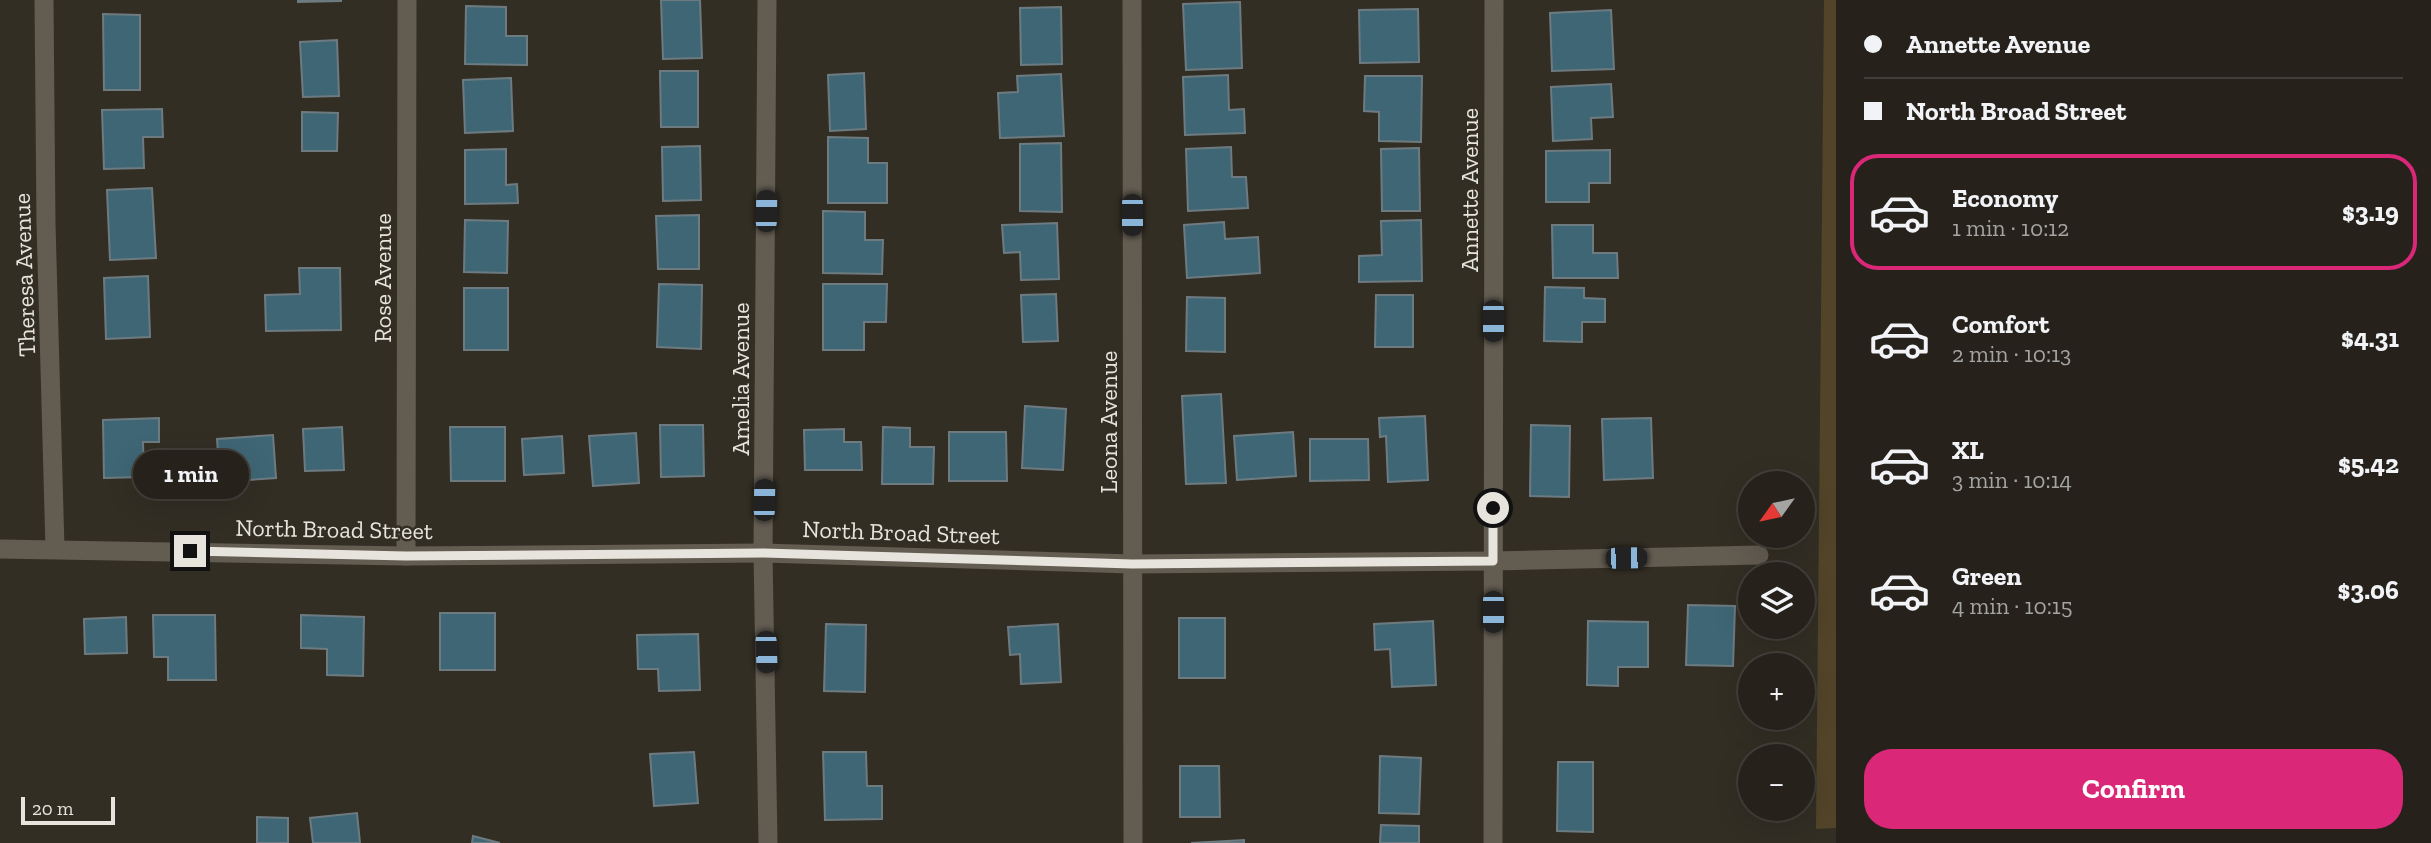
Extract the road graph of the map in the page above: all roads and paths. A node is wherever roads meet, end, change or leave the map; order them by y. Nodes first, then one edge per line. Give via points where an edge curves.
1 (44, 0) edge
2 (407, 0) edge
3 (767, 0) edge
4 (1132, 0) edge
5 (1494, 0) edge
6 (0, 549) edge
7 (55, 549) junction
8 (764, 553) junction
9 (1759, 555) dead end
10 (406, 556) junction
11 (1493, 561) junction
12 (1132, 564) junction
13 (768, 843) edge
14 (1133, 843) edge
15 (1493, 843) edge

1 - 7 street, Theresa Avenue
2 - 10 street, Rose Avenue
3 - 8 street, Amelia Avenue
4 - 12 street, Leona Avenue
5 - 11 street, Annette Avenue
6 - 7 street, North Broad Street
7 - 10 street, North Broad Street
8 - 10 street, North Broad Street
8 - 12 street, North Broad Street
8 - 13 street, Amelia Avenue
9 - 11 street, North Broad Street
11 - 12 street, North Broad Street
11 - 15 street, Annette Avenue
12 - 14 street, Leona Avenue

